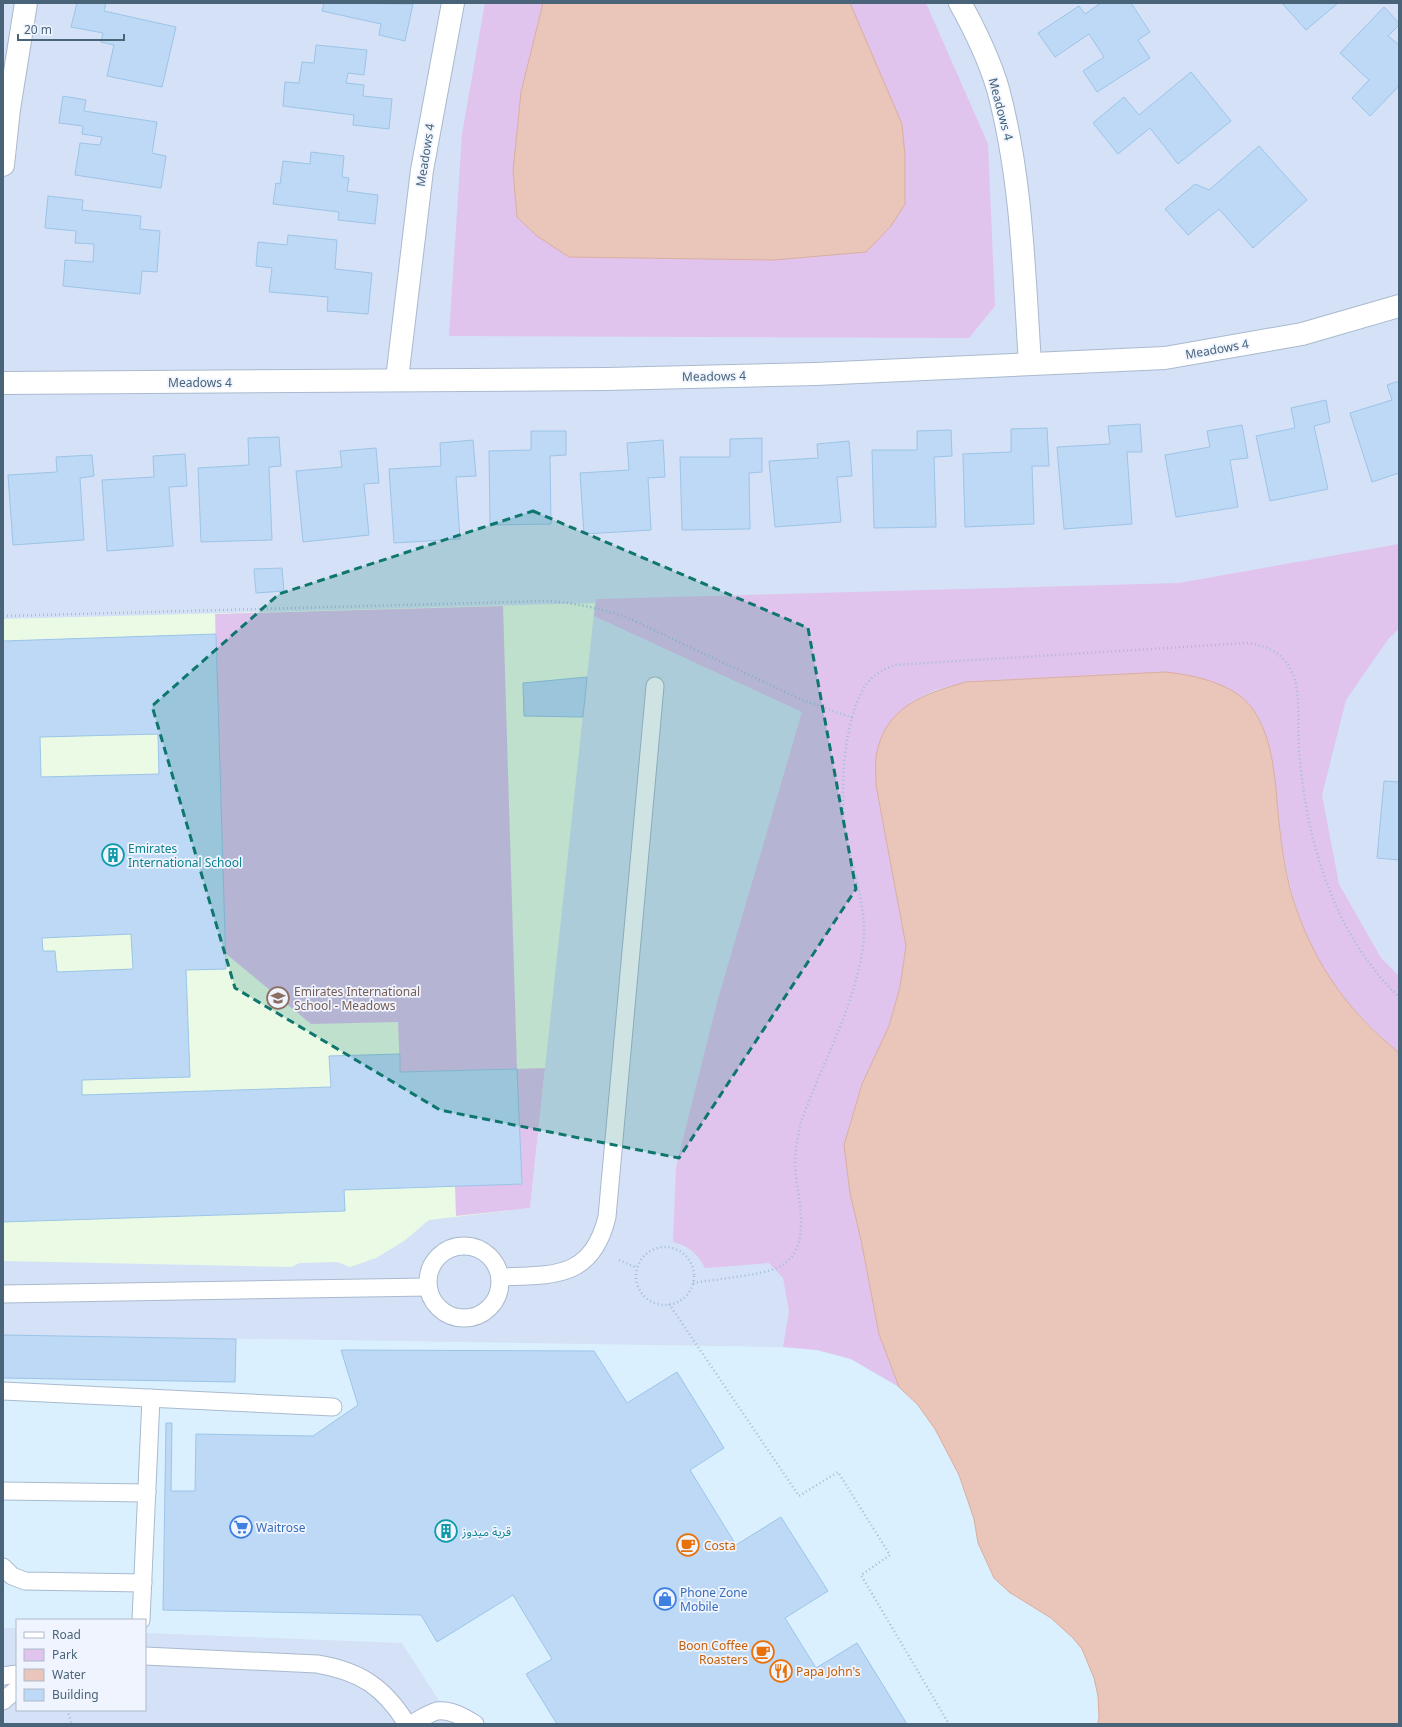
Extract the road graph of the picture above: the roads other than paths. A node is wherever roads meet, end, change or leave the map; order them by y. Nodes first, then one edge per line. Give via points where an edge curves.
1 (26, 3) edge
2 (453, 3) edge
3 (960, 3) edge
4 (3, 165) edge
5 (1399, 306) edge
6 (1030, 364) junction
7 (397, 379) junction
8 (3, 383) edge
9 (655, 686) dead end
10 (500, 1277) junction
11 (428, 1287) junction
12 (3, 1294) edge
13 (3, 1391) edge
14 (151, 1398) junction
15 (333, 1407) dead end
16 (3, 1491) edge
17 (147, 1493) junction
18 (3, 1567) edge
19 (143, 1582) junction
20 (141, 1619) edge
21 (146, 1656) edge
22 (16, 1674) edge
23 (3, 1676) edge
24 (16, 1691) edge
25 (3, 1701) edge
26 (407, 1724) edge
27 (411, 1724) edge
28 (475, 1724) edge

1 - 4 street
2 - 7 street, Meadows 4 via 422,170
3 - 6 street, Meadows 4 via 974,30 997,88 1012,148
5 - 6 street, Meadows 4 via 1302,334 1165,358
6 - 7 street, Meadows 4 via 816,374 599,379
7 - 8 street, Meadows 4 via 216,383
9 - 10 lane via 607,1216 603,1234 594,1250 582,1262 566,1271 548,1275
10 - 11 lane via 495,1264 486,1254 473,1247 459,1247 445,1251 435,1261 429,1274
10 - 11 lane via 499,1291 493,1304 483,1313 469,1318 455,1317 442,1311 433,1301
11 - 12 lane
13 - 14 lane
14 - 15 lane
14 - 17 lane
16 - 17 lane
17 - 19 lane
18 - 19 lane via 12,1576 25,1581
19 - 20 lane
21 - 26 lane via 317,1664 339,1668 360,1676 379,1688 395,1704
22 - 23 lane
24 - 25 lane
27 - 28 lane via 436,1711 464,1717

